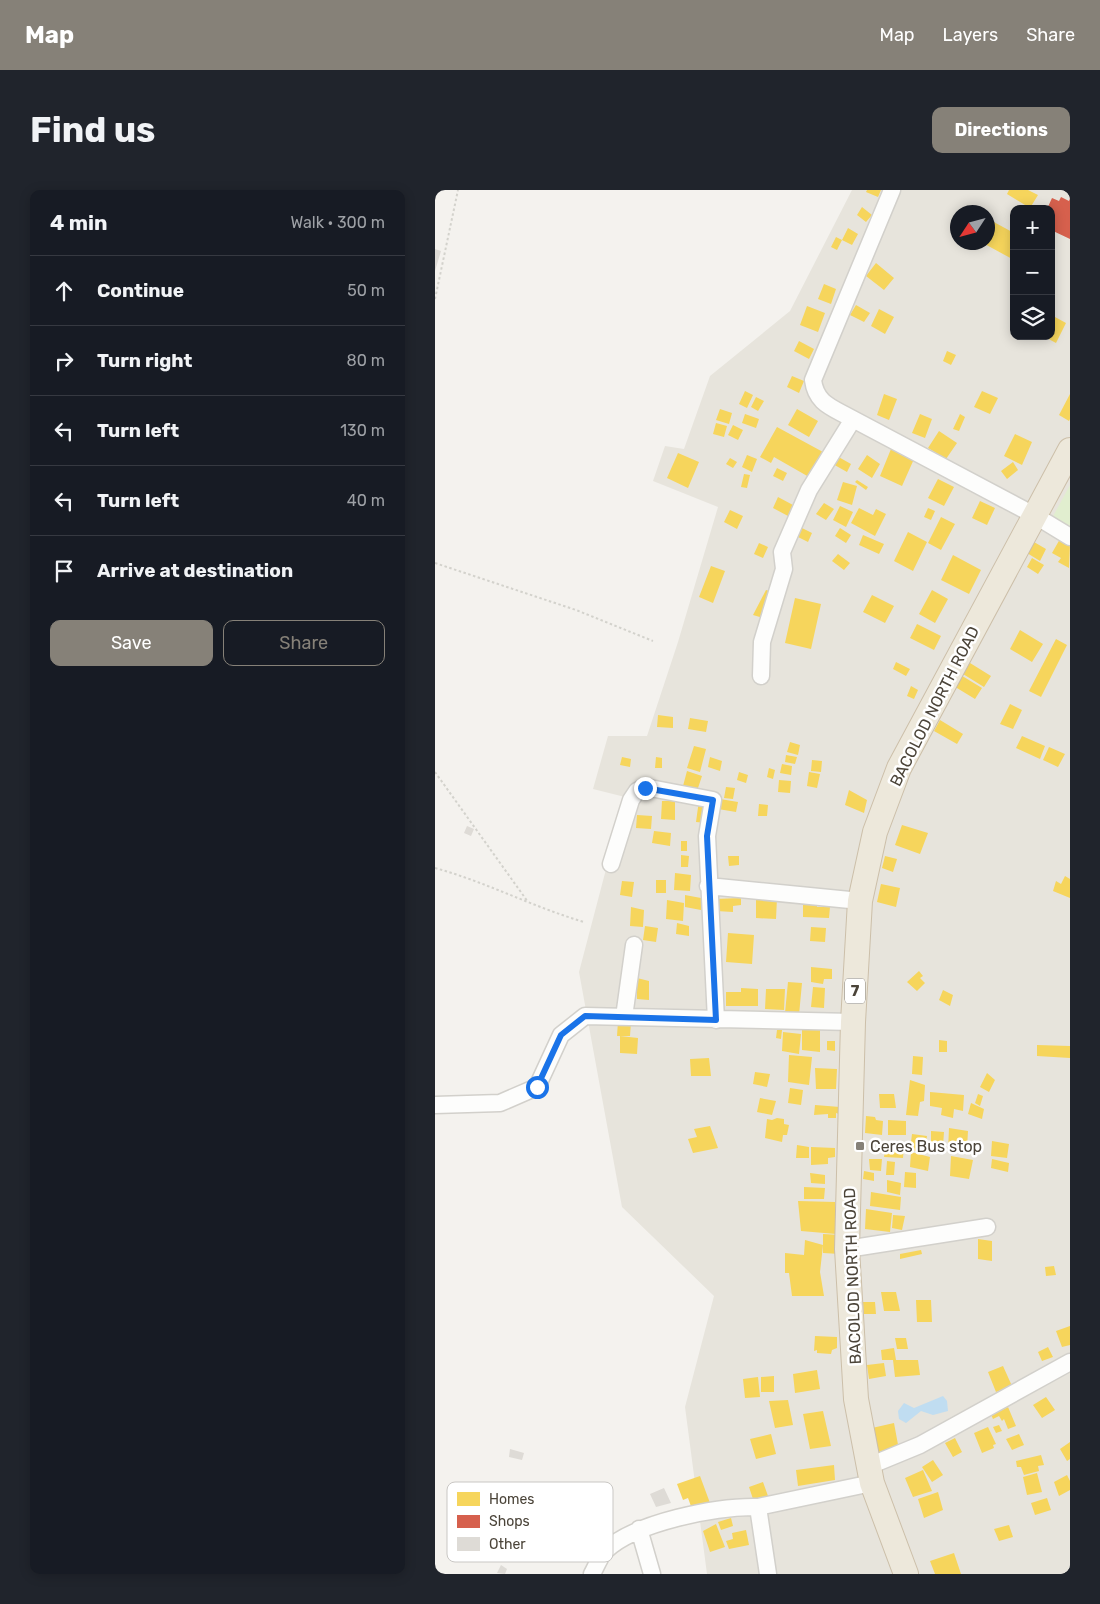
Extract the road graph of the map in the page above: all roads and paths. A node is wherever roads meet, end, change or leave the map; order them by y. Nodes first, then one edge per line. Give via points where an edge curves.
1 (458, 190) edge
2 (892, 190) edge
3 (435, 299) edge
4 (849, 417) junction
5 (1070, 450) edge
6 (1034, 515) junction
7 (1070, 537) edge
8 (435, 563) edge
9 (653, 641) dead end
10 (761, 676) dead end
11 (435, 772) edge
12 (611, 864) dead end
13 (435, 868) edge
14 (708, 886) junction
15 (860, 901) junction
16 (528, 902) junction
17 (585, 922) dead end
18 (633, 945) dead end
19 (624, 1017) junction
20 (716, 1020) junction
21 (853, 1022) junction
22 (435, 1105) edge
23 (987, 1227) dead end
24 (847, 1248) junction
25 (1070, 1362) edge
26 (870, 1475) junction
27 (758, 1506) junction
28 (639, 1530) junction
29 (613, 1546) edge
30 (599, 1562) edge
31 (592, 1574) edge
32 (652, 1574) edge
33 (767, 1574) edge
34 (906, 1574) edge

1 - 3 path
2 - 4 street via 813,380 815,392 821,400
4 - 6 street
4 - 10 street via 850,424 809,490 782,552 784,570 762,642
5 - 6 highway, BACOLOD NORTH ROAD / 7
6 - 7 street
6 - 15 highway, BACOLOD NORTH ROAD / 7 via 899,768 875,832
8 - 9 path via 576,610
11 - 16 path
12 - 14 street via 631,800 637,792 645,788 713,800 707,836
13 - 16 path via 487,884
14 - 15 street
14 - 20 street
15 - 21 highway, BACOLOD NORTH ROAD / 7
16 - 17 path
18 - 19 street
19 - 20 street
19 - 22 street via 585,1016 561,1035 537,1087 500,1103
20 - 21 street
21 - 24 highway, BACOLOD NORTH ROAD / 7
23 - 24 street
24 - 26 highway, BACOLOD NORTH ROAD / 7 via 856,1399
25 - 26 street
26 - 27 street
26 - 34 highway, BACOLOD NORTH ROAD / 7
27 - 28 street via 735,1506
27 - 33 street
28 - 29 street
28 - 32 street
30 - 31 street

